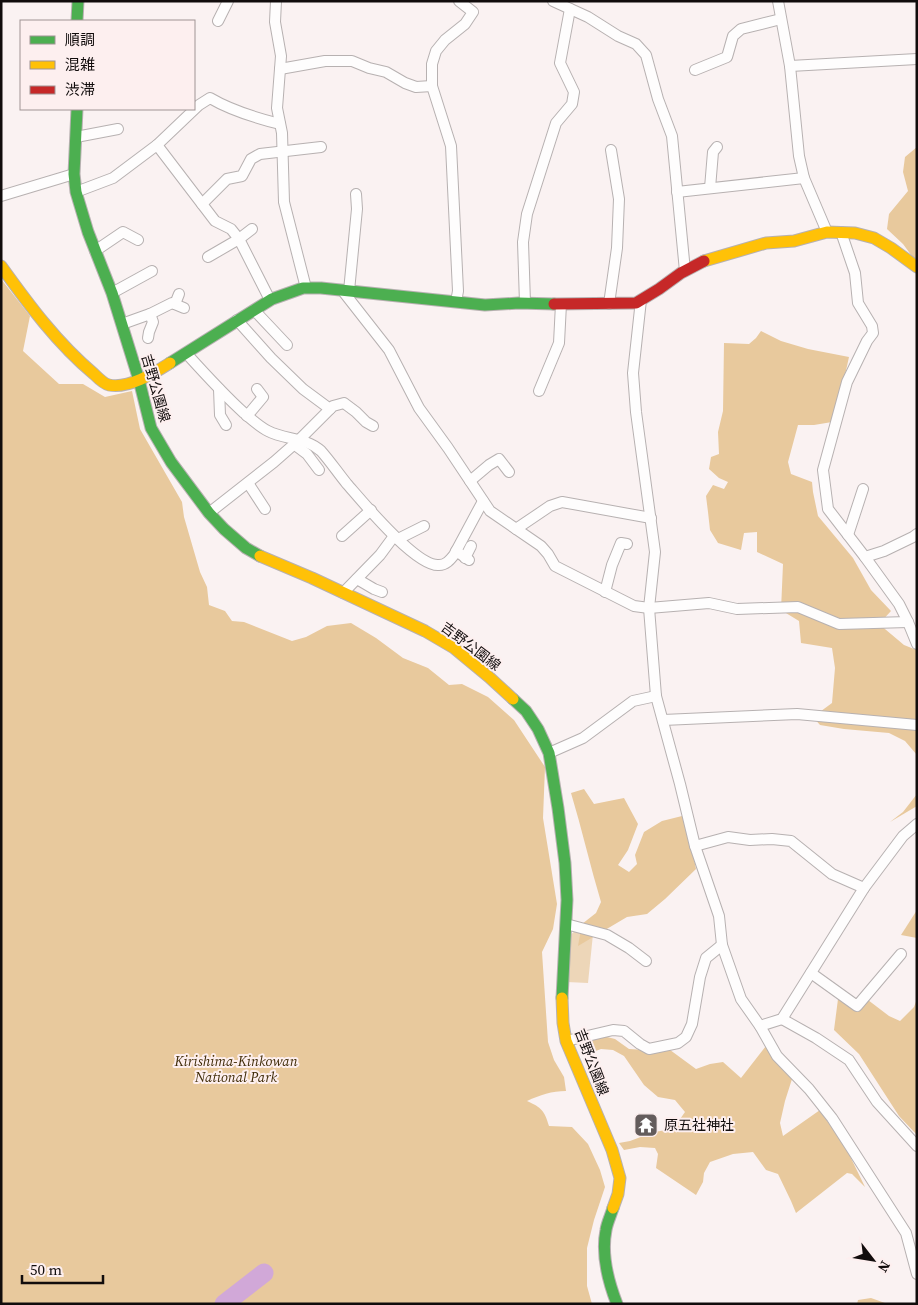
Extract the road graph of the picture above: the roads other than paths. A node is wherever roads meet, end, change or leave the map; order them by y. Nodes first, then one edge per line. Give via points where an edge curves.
1 (78, 1) edge
2 (228, 1) edge
3 (276, 1) edge
4 (459, 1) edge
5 (553, 1) edge
6 (778, 1) edge
7 (570, 9) junction
8 (781, 19) junction
9 (78, 20) edge
10 (218, 21) dead end
11 (917, 59) edge
12 (790, 66) junction
13 (280, 69) junction
14 (695, 70) dead end
15 (432, 86) junction
16 (77, 110) edge
17 (195, 110) edge
18 (195, 110) edge
19 (280, 124) junction
20 (118, 129) dead end
21 (76, 137) junction
22 (157, 145) junction
23 (717, 147) dead end
24 (321, 148) dead end
25 (611, 150) dead end
26 (283, 151) junction
27 (74, 174) junction
28 (804, 178) junction
29 (710, 188) junction
30 (76, 192) junction
31 (677, 192) junction
32 (356, 194) dead end
33 (1, 196) edge
34 (202, 204) junction
35 (252, 229) dead end
36 (827, 232) junction
37 (841, 232) junction
38 (239, 239) junction
39 (138, 240) dead end
40 (95, 250) junction
41 (208, 256) dead end
42 (1, 266) edge
43 (917, 267) edge
44 (152, 271) dead end
45 (685, 271) junction
46 (306, 288) junction
47 (345, 291) junction
48 (112, 293) junction
49 (179, 294) dead end
50 (270, 300) junction
51 (641, 300) junction
52 (456, 302) junction
53 (525, 303) junction
54 (561, 304) junction
55 (609, 304) junction
56 (254, 310) junction
57 (150, 314) junction
58 (237, 320) junction
59 (122, 324) junction
60 (148, 338) dead end
61 (287, 345) dead end
62 (186, 353) junction
63 (139, 380) junction
64 (219, 389) junction
65 (257, 389) dead end
66 (539, 391) dead end
67 (330, 409) junction
68 (247, 416) junction
69 (226, 425) dead end
70 (373, 426) dead end
71 (297, 442) junction
72 (319, 470) dead end
73 (509, 472) dead end
74 (470, 481) junction
75 (248, 483) junction
76 (863, 489) dead end
77 (483, 502) junction
78 (266, 509) dead end
79 (370, 510) junction
80 (209, 513) junction
81 (651, 518) junction
82 (424, 526) dead end
83 (516, 529) junction
84 (848, 535) junction
85 (342, 536) dead end
86 (916, 537) edge
87 (396, 538) junction
88 (627, 544) dead end
89 (471, 546) dead end
90 (463, 556) junction
91 (865, 557) junction
92 (357, 579) junction
93 (382, 592) dead end
94 (605, 592) junction
95 (343, 593) junction
96 (649, 608) junction
97 (908, 622) junction
98 (917, 644) edge
99 (656, 696) junction
100 (663, 720) junction
101 (917, 726) edge
102 (549, 753) junction
103 (917, 824) edge
104 (695, 846) junction
105 (864, 888) junction
106 (566, 924) junction
107 (722, 945) junction
108 (901, 954) dead end
109 (646, 961) dead end
110 (811, 973) junction
111 (782, 1018) junction
112 (760, 1026) junction
113 (566, 1040) junction
114 (917, 1146) edge
115 (917, 1274) edge
116 (617, 1304) edge

1 - 9 main road
2 - 10 street
3 - 13 street
4 - 15 street via 473,12 436,51
5 - 7 street
6 - 8 street
7 - 31 street via 636,44 646,55 672,136
7 - 53 street via 560,64 574,92 572,104 556,124 527,214 523,242
8 - 12 street
8 - 14 street via 741,29 733,36 727,57
11 - 12 street
12 - 28 street via 798,156
13 - 15 street via 325,61 352,62 386,72 416,87
13 - 19 street via 277,108
15 - 52 street via 451,146
16 - 21 main road, 吉野公園線
17 - 19 street via 210,98 255,118
18 - 22 street
19 - 26 street
20 - 21 street
21 - 27 main road, 吉野公園線
22 - 30 street via 113,178
22 - 34 street
23 - 29 street via 713,152
24 - 26 street
25 - 55 street via 619,198 617,248
26 - 34 street via 260,154 252,159 242,176 227,179
26 - 46 street via 284,202
27 - 30 main road, 吉野公園線
27 - 33 street
28 - 29 street
28 - 36 street
29 - 31 street
30 - 40 main road, 吉野公園線
31 - 45 street
32 - 47 street via 357,209
34 - 38 street via 215,221 231,229
35 - 38 street
36 - 37 main road
36 - 45 main road via 766,243 708,259
37 - 43 main road via 855,232 874,238
37 - 84 street via 855,273 858,303 873,333 847,382 824,470 828,508
38 - 41 street
38 - 50 street
39 - 40 street via 122,232
40 - 48 main road, 吉野公園線
42 - 63 main road via 38,317 96,377 108,385 120,386
44 - 48 street
45 - 51 main road
46 - 47 main road
46 - 50 main road
47 - 52 main road
47 - 74 street via 389,350 419,408
48 - 59 main road, 吉野公園線
49 - 57 street via 180,306 172,303
50 - 56 main road
51 - 55 main road
51 - 81 street via 634,372 636,412
52 - 53 main road via 484,305
53 - 54 main road
54 - 55 main road
54 - 66 street via 559,343
56 - 58 main road
56 - 61 street
57 - 59 street
57 - 60 street via 152,322
58 - 62 main road
58 - 67 street via 270,358
59 - 63 main road, 吉野公園線
62 - 63 main road
62 - 64 street
63 - 80 main road, 吉野公園線 via 157,440
64 - 68 street
64 - 69 street via 220,415
65 - 68 street via 264,397
67 - 70 street via 344,403
67 - 71 street
68 - 71 street via 269,432
71 - 72 street
71 - 75 street
71 - 79 street via 309,443 320,451
73 - 74 street via 499,459
74 - 77 street
75 - 78 street
75 - 80 street
76 - 84 street
77 - 83 street via 490,511
77 - 90 street
79 - 85 street
79 - 87 street
80 - 95 main road, 吉野公園線 via 246,548
81 - 83 street via 562,502 550,506
81 - 96 street via 655,552
82 - 87 street
83 - 94 street via 541,546 555,566
84 - 91 street
86 - 91 street
87 - 90 street via 425,561 438,565
87 - 92 street
88 - 94 street via 621,543
89 - 90 street
91 - 97 street
92 - 93 street
92 - 95 street
94 - 96 street via 634,606
95 - 102 main road, 吉野公園線 via 454,648 526,711
96 - 97 street via 709,603 737,609 798,607 839,624
96 - 99 street
97 - 98 street
99 - 100 street
99 - 102 street via 633,701 583,738
100 - 101 street via 797,714
100 - 104 street
102 - 106 main road, 吉野公園線 via 565,858
103 - 105 street via 903,836
104 - 105 street via 728,837 790,841 832,874
104 - 107 street via 719,916
105 - 110 street
106 - 109 street via 607,935
106 - 113 main road, 吉野公園線 via 561,997
107 - 112 street via 741,999
107 - 113 street via 706,958 692,1024 686,1037 678,1043 649,1049 624,1031 613,1030
108 - 110 street via 857,1006
110 - 111 street
111 - 112 street
111 - 114 street via 848,1060 877,1102
112 - 115 street via 777,1056 832,1118 906,1234
113 - 116 main road, 吉野公園線 via 612,1150 620,1178 604,1245 606,1267

